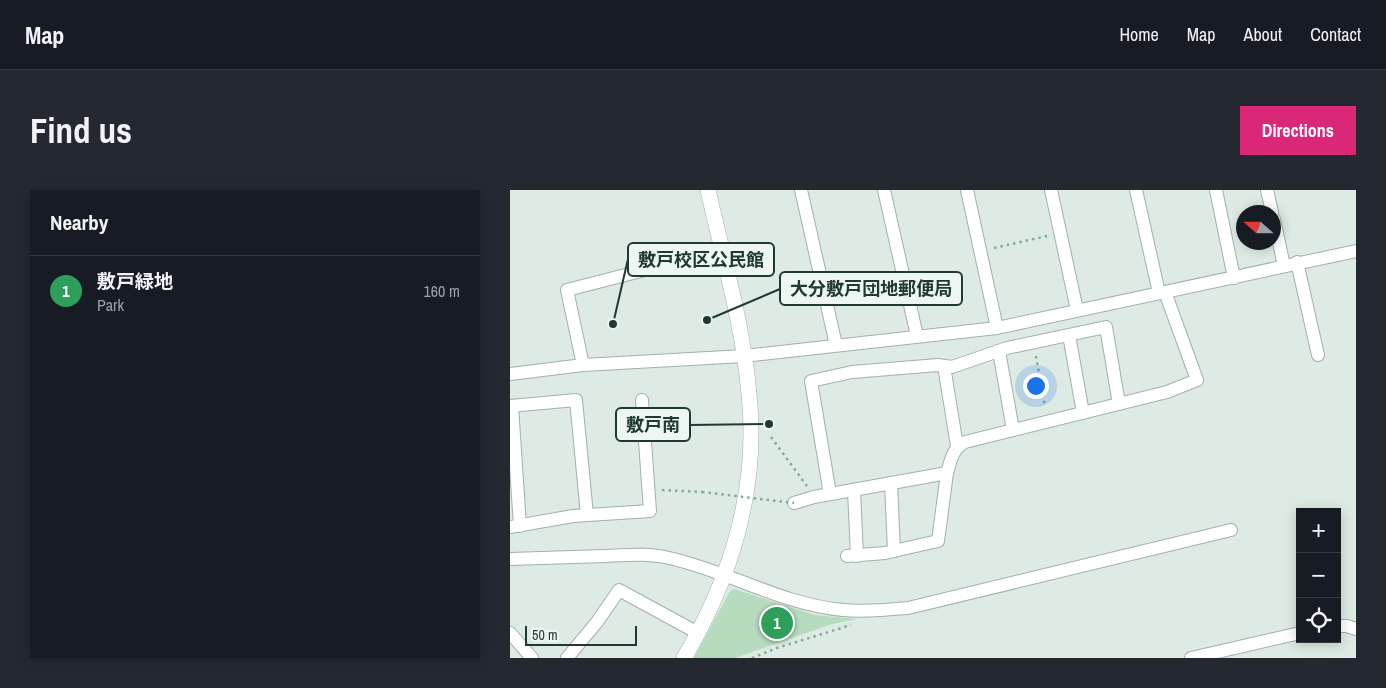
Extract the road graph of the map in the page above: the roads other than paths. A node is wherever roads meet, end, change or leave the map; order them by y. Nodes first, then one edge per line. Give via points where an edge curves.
1 (708, 190) edge
2 (801, 190) edge
3 (884, 190) edge
4 (966, 190) edge
5 (1051, 190) edge
6 (1136, 190) edge
7 (1216, 190) edge
8 (1267, 190) edge
9 (1270, 205) edge
10 (1281, 250) edge
11 (1356, 251) edge
12 (706, 254) dead end
13 (1297, 262) junction
14 (1284, 266) junction
15 (1234, 278) junction
16 (1162, 293) junction
17 (1078, 310) junction
18 (997, 328) junction
19 (1069, 335) junction
20 (917, 336) junction
21 (836, 345) junction
22 (999, 351) junction
23 (1318, 355) dead end
24 (744, 356) junction
25 (583, 365) junction
26 (944, 366) junction
27 (510, 374) edge
28 (642, 400) dead end
29 (1119, 404) junction
30 (511, 406) edge
31 (1083, 413) junction
32 (1013, 430) junction
33 (957, 446) junction
34 (947, 473) junction
35 (891, 483) junction
36 (854, 490) junction
37 (830, 494) junction
38 (794, 503) road end
39 (586, 515) junction
40 (515, 526) edge
41 (1231, 530) dead end
42 (894, 551) junction
43 (510, 559) edge
44 (726, 574) junction
45 (1341, 626) edge
46 (1356, 629) edge
47 (510, 633) edge
48 (698, 633) junction
49 (1296, 634) edge
50 (532, 658) edge
51 (567, 658) edge
52 (684, 658) edge
53 (1191, 658) edge

1 - 24 street
2 - 21 street
3 - 20 street
4 - 18 street
5 - 17 street
6 - 16 street
7 - 15 street
8 - 9 street
10 - 14 street
11 - 13 street
12 - 25 street via 567,290
13 - 14 street
13 - 23 street
14 - 15 street
15 - 16 street
16 - 17 street
16 - 29 street via 1197,380 1167,392
17 - 18 street
18 - 20 street
19 - 22 street
19 - 29 street via 1106,327
19 - 31 street
20 - 21 street
21 - 24 street
22 - 26 street via 952,367
22 - 32 street
24 - 25 street
24 - 44 street via 751,414 749,476 744,510
25 - 27 street
26 - 33 street
26 - 37 street via 852,372 812,381
28 - 39 street via 650,511
29 - 31 street
30 - 39 street via 576,400
30 - 40 street
31 - 32 street
32 - 33 street
33 - 34 street
34 - 35 street
34 - 42 street via 938,541
35 - 36 street
35 - 42 street
36 - 37 street
36 - 42 street via 852,556
37 - 38 street
39 - 40 street
41 - 44 street via 908,608 876,611 816,605
43 - 44 street via 667,557
44 - 48 street
45 - 46 street
47 - 50 street
48 - 51 street via 619,590
48 - 52 street
49 - 53 street

